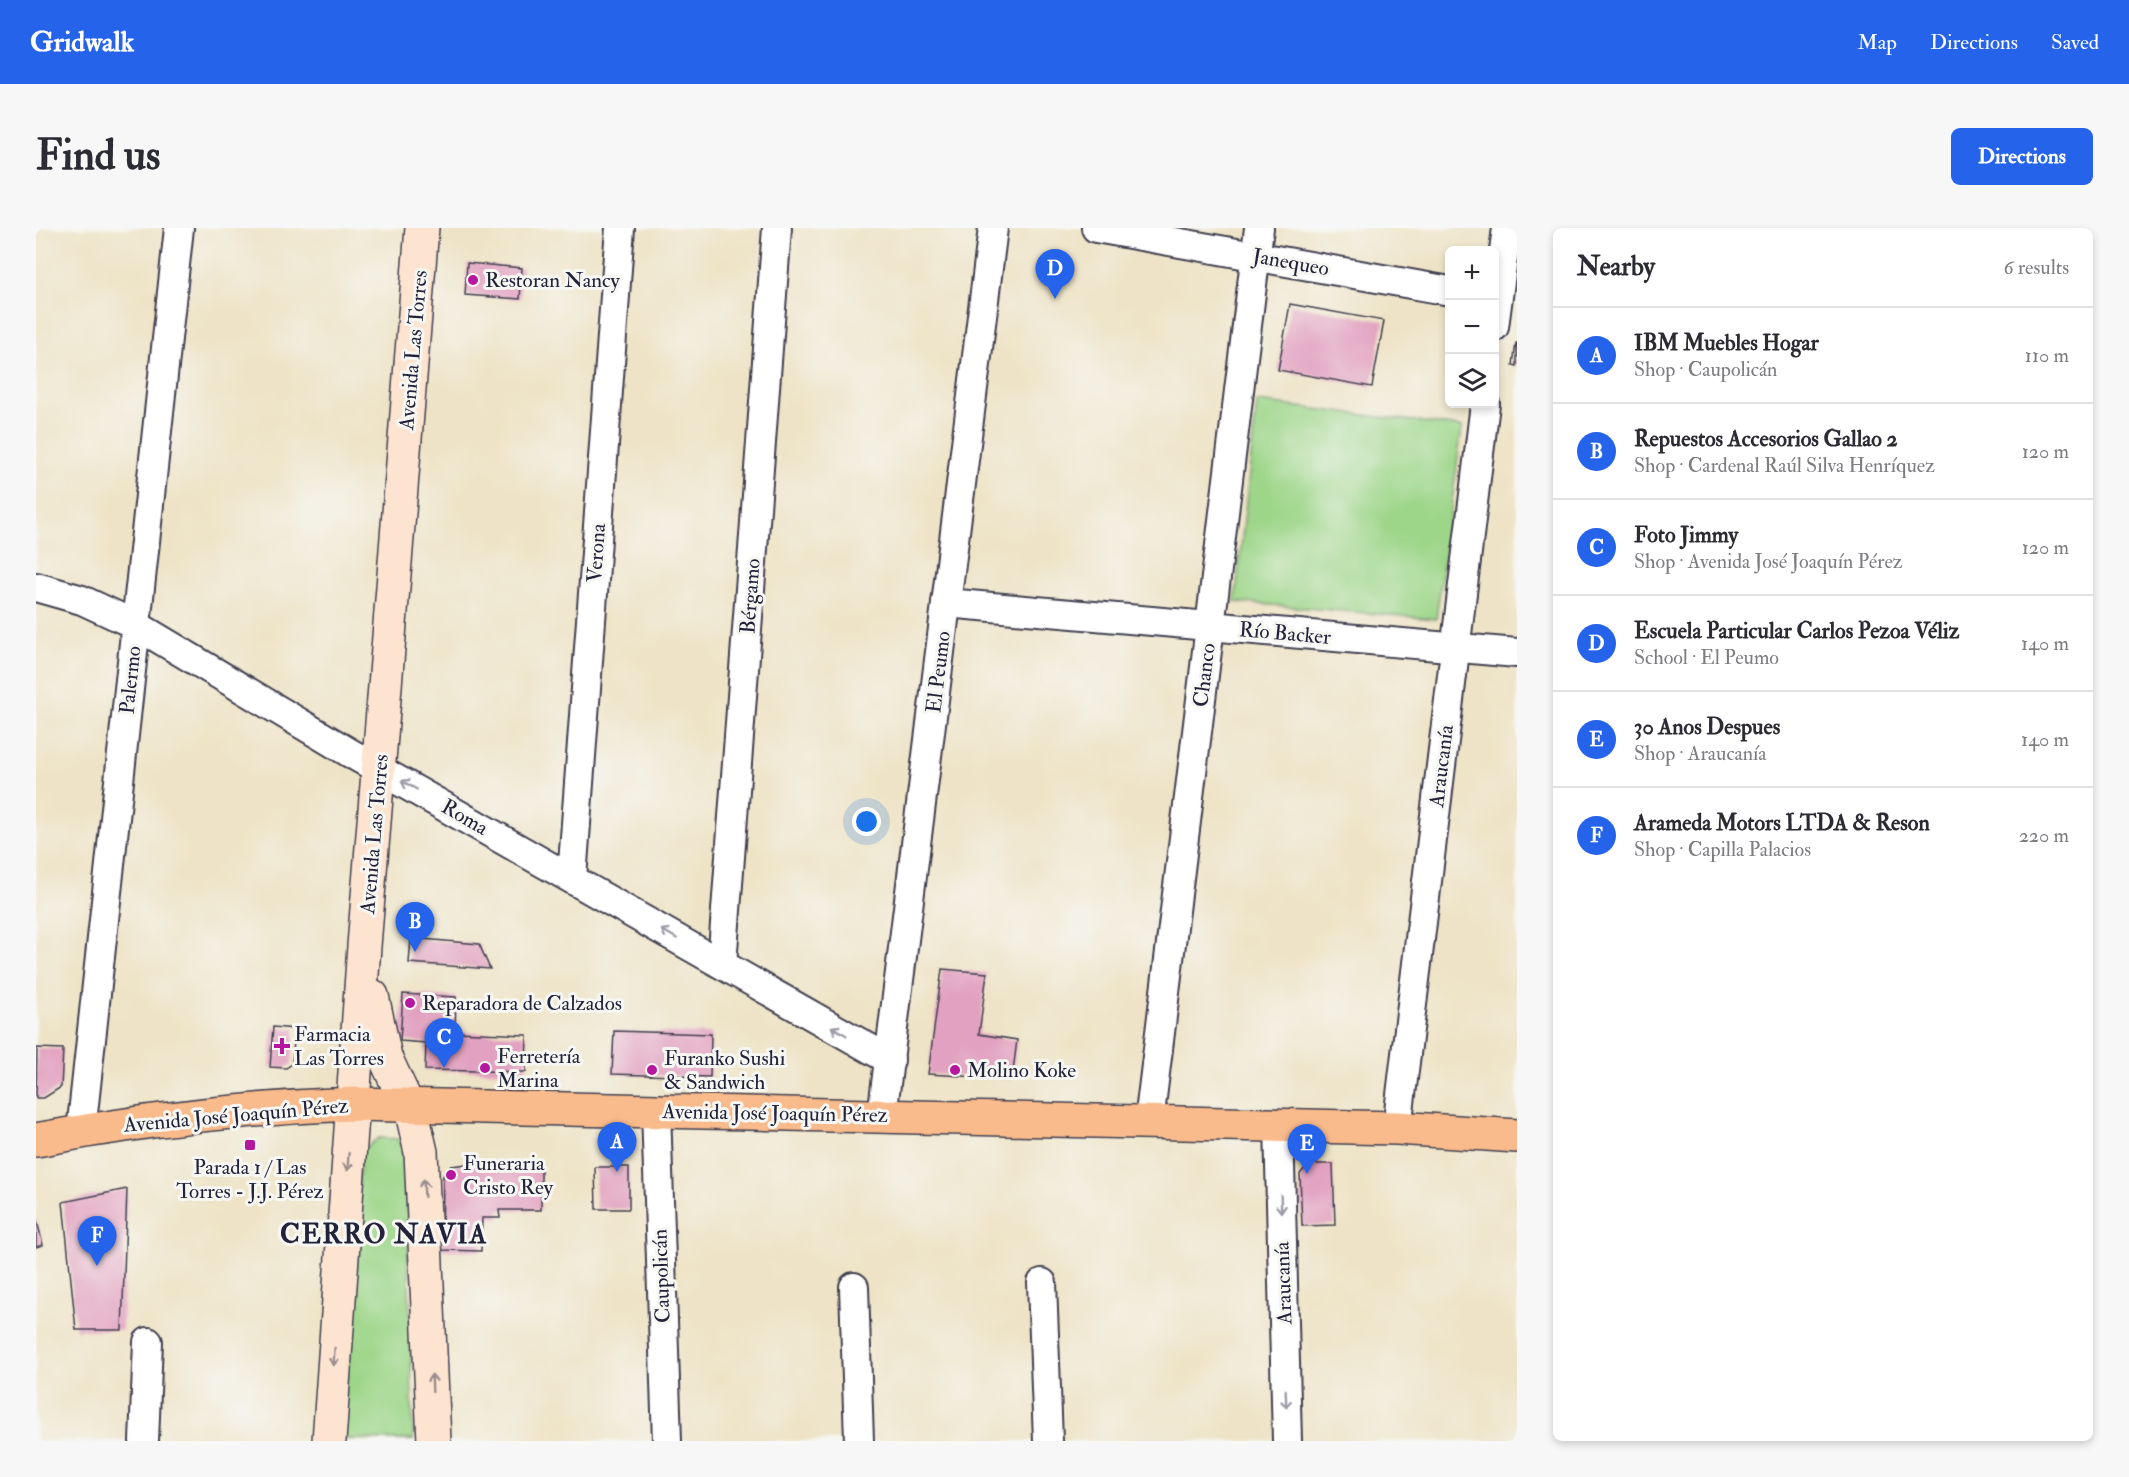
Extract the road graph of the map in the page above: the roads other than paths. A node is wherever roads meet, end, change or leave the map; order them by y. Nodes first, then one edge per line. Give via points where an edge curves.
1 (179, 228) edge
2 (422, 228) edge
3 (620, 228) edge
4 (777, 228) edge
5 (993, 228) edge
6 (1096, 228) edge
7 (1259, 228) edge
8 (1507, 228) edge
9 (1255, 256) junction
10 (1445, 290) edge
11 (1501, 307) edge
12 (1485, 408) edge
13 (36, 587) edge
14 (946, 603) junction
15 (136, 625) junction
16 (1210, 626) junction
17 (1455, 648) junction
18 (1517, 653) edge
19 (380, 768) junction
20 (572, 878) junction
21 (364, 946) junction
22 (722, 964) junction
23 (890, 1060) junction
24 (353, 1104) junction
25 (406, 1105) junction
26 (656, 1110) junction
27 (882, 1116) junction
28 (1149, 1122) junction
29 (1279, 1125) junction
30 (1397, 1128) junction
31 (81, 1132) junction
32 (1517, 1136) edge
33 (36, 1140) edge
34 (1042, 1282) dead end
35 (854, 1287) dead end
36 (148, 1342) dead end
37 (144, 1441) edge
38 (329, 1441) edge
39 (434, 1441) edge
40 (667, 1441) edge
41 (859, 1441) edge
42 (1048, 1441) edge
43 (1287, 1441) edge

1 - 15 street, Palermo
2 - 19 main road, Avenida Las Torres
3 - 20 street, Verona
4 - 22 street, Bérgamo
5 - 14 street, El Peumo
6 - 9 street, Janequeo
7 - 9 street, Chanco
8 - 11 street
9 - 10 street, Janequeo
9 - 16 street, Chanco
12 - 17 street, Araucanía
13 - 15 street, Roma via 82,600
14 - 16 street, Río Backer
14 - 23 street, El Peumo
15 - 19 street, Roma
15 - 31 street, Palermo
16 - 17 street, Río Backer
16 - 28 street, Chanco
17 - 18 street, Río Backer
17 - 30 street, Araucanía
20 -> 19 street, Roma
19 - 21 main road, Avenida Las Torres
22 -> 20 street, Roma
21 - 24 main road, Avenida Las Torres
21 - 25 main road via 380,1039
23 -> 22 street, Roma
23 - 27 street, El Peumo
24 - 25 main road, Avenida José Joaquín Pérez
24 - 31 main road, Avenida José Joaquín Pérez via 245,1110
24 -> 38 main road, Avenida Las Torres
25 - 26 main road, Avenida José Joaquín Pérez
39 -> 25 main road via 423,1167 418,1132
26 - 27 main road, Avenida José Joaquín Pérez
26 - 40 street, Caupolicán
27 - 28 main road, Avenida José Joaquín Pérez
28 - 29 main road, Avenida José Joaquín Pérez
29 - 30 main road, Avenida José Joaquín Pérez
29 -> 43 street, Araucanía
30 - 32 main road, Avenida José Joaquín Pérez
31 - 33 main road, Avenida José Joaquín Pérez
34 - 42 street
35 - 41 street
36 - 37 street

